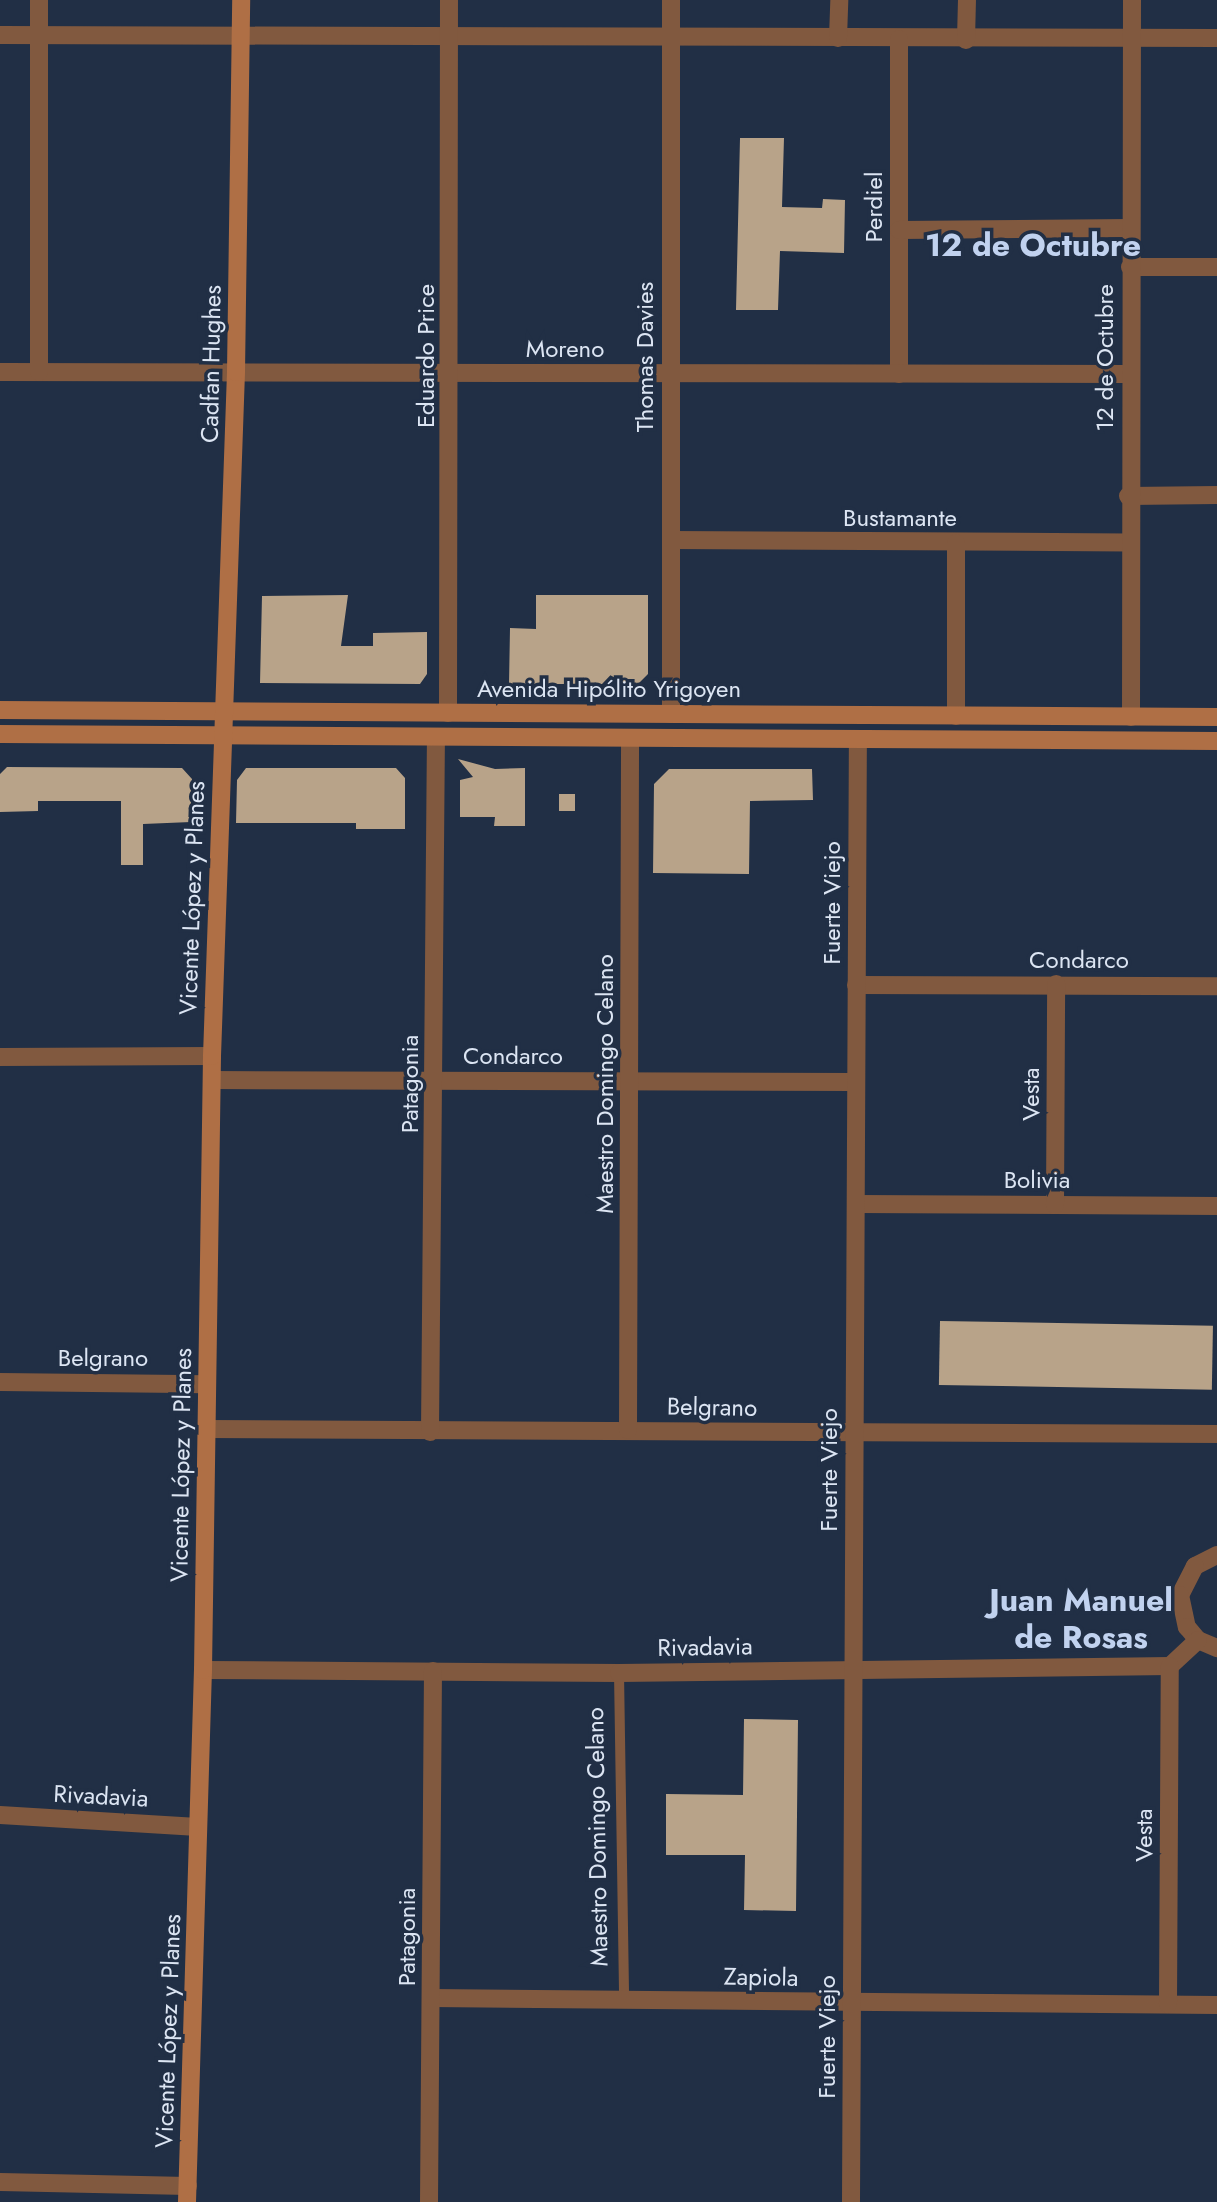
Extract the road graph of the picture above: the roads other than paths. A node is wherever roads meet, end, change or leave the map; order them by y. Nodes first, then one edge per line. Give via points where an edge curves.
1 (39, 0) edge
2 (241, 0) edge
3 (449, 0) edge
4 (671, 0) edge
5 (839, 0) edge
6 (967, 0) edge
7 (1132, 0) edge
8 (241, 33) junction
9 (0, 35) edge
10 (38, 36) junction
11 (449, 38) junction
12 (838, 38) junction
13 (1217, 38) edge
14 (671, 39) junction
15 (899, 39) junction
16 (966, 40) junction
17 (1132, 40) junction
18 (1130, 228) junction
19 (899, 230) junction
20 (1130, 267) junction
21 (1217, 267) edge
22 (0, 372) edge
23 (39, 372) junction
24 (236, 372) junction
25 (451, 373) junction
26 (669, 373) junction
27 (899, 374) junction
28 (1129, 374) junction
29 (1217, 495) edge
30 (1128, 496) junction
31 (671, 540) junction
32 (1128, 542) junction
33 (956, 543) junction
34 (0, 710) edge
35 (448, 713) junction
36 (671, 714) junction
37 (956, 716) junction
38 (1131, 717) junction
39 (1217, 717) edge
40 (223, 725) junction
41 (0, 734) edge
42 (436, 737) junction
43 (631, 738) junction
44 (858, 739) junction
45 (1217, 741) edge
46 (1056, 984) junction
47 (856, 985) junction
48 (1217, 986) edge
49 (212, 1056) junction
50 (0, 1057) edge
51 (212, 1080) junction
52 (434, 1080) junction
53 (630, 1081) junction
54 (855, 1082) junction
55 (856, 1204) junction
56 (1055, 1205) junction
57 (1217, 1206) edge
58 (0, 1382) edge
59 (205, 1384) junction
60 (206, 1429) junction
61 (628, 1430) junction
62 (430, 1432) junction
63 (852, 1433) junction
64 (1217, 1434) edge
65 (1217, 1555) edge
66 (1198, 1640) junction
67 (1217, 1648) edge
68 (1170, 1666) junction
69 (203, 1670) junction
70 (854, 1670) junction
71 (433, 1671) junction
72 (619, 1673) junction
73 (0, 1815) edge
74 (198, 1826) junction
75 (431, 1998) junction
76 (624, 2000) junction
77 (851, 2003) junction
78 (1168, 2004) junction
79 (1217, 2005) edge
80 (0, 2182) edge
81 (188, 2194) edge
82 (429, 2202) edge
83 (851, 2202) edge

1 - 10 street
2 - 8 main road, Cadfan Hughes
3 - 11 street, Eduardo Price
4 - 14 street, Thomas Davies
5 - 12 street
6 - 16 street
7 - 17 street, 12 de Octubre
8 - 10 street
8 - 11 street
8 - 24 main road, Cadfan Hughes
9 - 10 street
10 - 23 street
11 - 14 street
11 - 25 street, Eduardo Price
12 - 14 street
12 - 15 street
13 - 17 street
14 - 26 street, Thomas Davies
15 - 16 street
15 - 19 street, Perdiel
16 - 17 street
17 - 18 street, 12 de Octubre
18 - 19 street
18 - 20 street, 12 de Octubre
19 - 27 street, Perdiel
20 - 21 street
20 - 28 street, 12 de Octubre
22 - 23 street, Moreno
23 - 24 street, Moreno
24 - 25 street, Moreno
24 - 40 main road, Cadfan Hughes
25 - 26 street, Moreno
25 - 35 street, Eduardo Price
26 - 27 street, Moreno
26 - 31 street, Thomas Davies
27 - 28 street, Moreno
28 - 30 street, 12 de Octubre
29 - 30 street
30 - 32 street, 12 de Octubre
31 - 33 street, Bustamante
31 - 36 street, Thomas Davies
32 - 33 street, Bustamante
32 - 38 street, 12 de Octubre
33 - 37 street
34 - 40 main road, Avenida Hipólito Yrigoyen
35 - 36 main road, Avenida Hipólito Yrigoyen
35 - 40 main road, Avenida Hipólito Yrigoyen
36 - 37 main road, Avenida Hipólito Yrigoyen
37 - 38 main road, Avenida Hipólito Yrigoyen
38 - 39 main road, Avenida Hipólito Yrigoyen
40 - 41 main road, Avenida Hipólito Yrigoyen
40 - 42 main road, Avenida Hipólito Yrigoyen
40 - 49 main road, Vicente López y Planes
42 - 43 main road, Avenida Hipólito Yrigoyen
42 - 52 street, Patagonia
43 - 44 main road, Avenida Hipólito Yrigoyen
43 - 53 street, Maestro Domingo Celano
44 - 45 main road, Avenida Hipólito Yrigoyen
44 - 47 street, Fuerte Viejo
46 - 47 street, Condarco
46 - 48 street, Condarco
46 - 56 street, Vesta
47 - 54 street, Fuerte Viejo
49 - 50 street
49 - 51 main road, Vicente López y Planes
51 - 52 street, Condarco
51 - 59 main road, Vicente López y Planes
52 - 53 street, Condarco
52 - 62 street, Patagonia
53 - 54 street, Condarco
53 - 61 street, Maestro Domingo Celano
54 - 55 street, Fuerte Viejo
55 - 56 street, Bolivia
55 - 63 street, Fuerte Viejo
56 - 57 street, Bolivia
58 - 59 street, Belgrano
59 - 60 main road, Vicente López y Planes
60 - 62 street, Belgrano
60 - 69 main road, Vicente López y Planes
61 - 62 street, Belgrano
61 - 63 street, Belgrano
63 - 64 street, Belgrano
63 - 70 street, Fuerte Viejo
65 - 66 street via 1195,1566 1180,1595 1187,1628
66 - 67 street
66 - 68 street
68 - 70 street, Rivadavia
68 - 78 street, Vesta
69 - 71 street, Rivadavia
69 - 74 main road, Vicente López y Planes
70 - 72 street, Rivadavia
70 - 77 street, Fuerte Viejo
71 - 72 street, Rivadavia
71 - 75 street, Patagonia
72 - 76 lane, Maestro Domingo Celano
73 - 74 street, Rivadavia
74 - 81 main road, Vicente López y Planes
75 - 76 street, Zapiola
75 - 82 street, Patagonia
76 - 77 street, Zapiola
77 - 78 street, Zapiola
77 - 83 street, Fuerte Viejo
78 - 79 street, Zapiola
80 - 81 street

